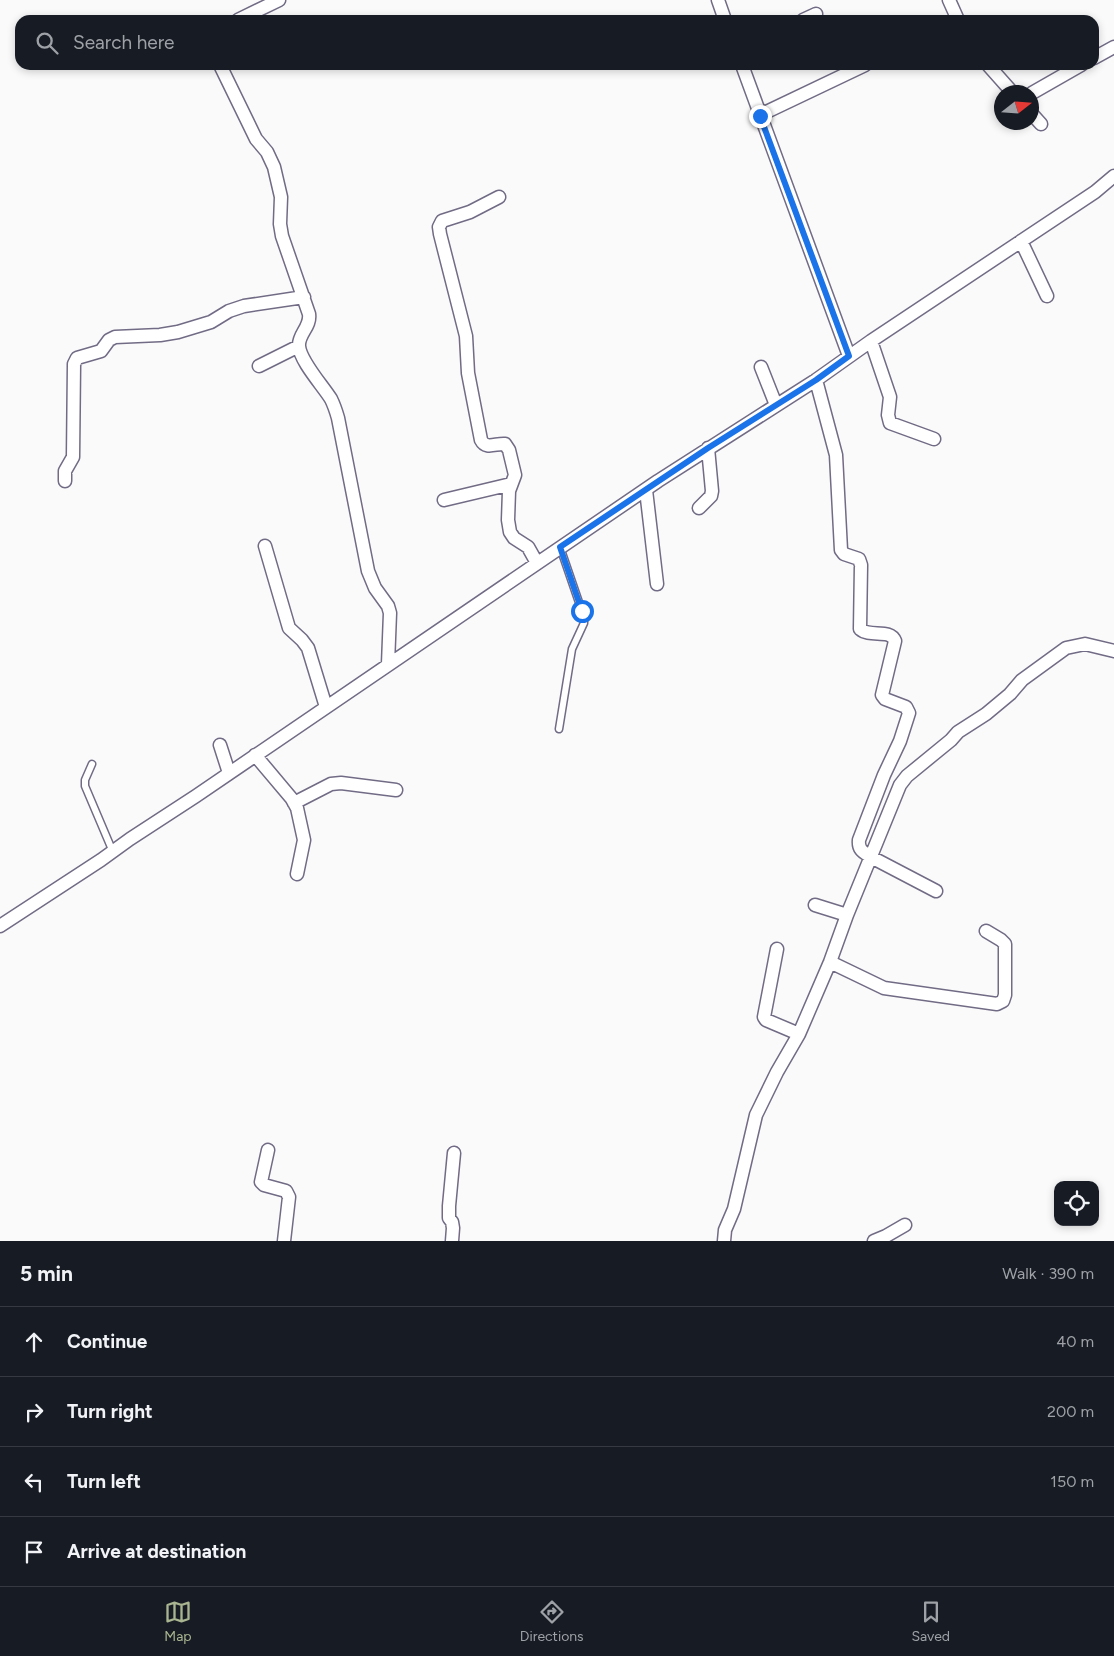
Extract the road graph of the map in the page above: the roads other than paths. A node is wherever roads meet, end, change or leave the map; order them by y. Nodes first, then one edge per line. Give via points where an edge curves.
1 (279, 0) edge
2 (718, 0) edge
3 (949, 0) edge
4 (248, 15) edge
5 (723, 15) edge
6 (956, 15) edge
7 (1114, 47) edge
8 (1099, 55) edge
9 (222, 70) edge
10 (744, 70) edge
11 (855, 70) edge
12 (992, 70) edge
13 (1073, 70) edge
14 (1006, 85) edge
15 (1039, 90) edge
16 (760, 116) junction
17 (1114, 176) edge
18 (499, 197) dead end
19 (1021, 241) junction
20 (1047, 296) dead end
21 (304, 297) junction
22 (871, 341) junction
23 (298, 346) junction
24 (849, 356) junction
25 (259, 366) dead end
26 (761, 368) dead end
27 (816, 380) junction
28 (776, 405) junction
29 (934, 439) dead end
30 (708, 448) junction
31 (65, 481) dead end
32 (511, 484) junction
33 (646, 490) junction
34 (444, 500) dead end
35 (699, 508) dead end
36 (264, 546) dead end
37 (560, 547) junction
38 (537, 563) junction
39 (657, 584) dead end
40 (1114, 651) edge
41 (388, 664) junction
42 (326, 707) junction
43 (559, 729) dead end
44 (220, 745) dead end
45 (255, 756) junction
46 (92, 764) dead end
47 (229, 773) junction
48 (396, 790) dead end
49 (294, 803) junction
50 (113, 852) junction
51 (866, 854) junction
52 (297, 874) dead end
53 (936, 891) dead end
54 (814, 905) dead end
55 (843, 914) junction
56 (0, 926) edge
57 (986, 931) dead end
58 (777, 949) dead end
59 (830, 962) junction
60 (799, 1034) junction
61 (268, 1150) dead end
62 (454, 1153) dead end
63 (905, 1225) dead end
64 (452, 1230) edge
65 (284, 1241) edge
66 (724, 1241) edge
67 (874, 1241) edge

1 - 4 street
2 - 5 street
3 - 6 street
7 - 8 street
9 - 21 street via 256,139 274,167 281,197 282,236
10 - 16 street
11 - 16 street
12 - 14 street
13 - 15 street
16 - 24 street
17 - 19 street
18 - 32 street via 470,212 442,221 439,227 466,336 468,373 481,440 487,446 502,443 508,446 515,470
19 - 20 street
19 - 22 street
21 - 23 street via 310,319
21 - 31 street via 244,306 211,322 160,336 115,337 101,351 77,358 74,364 73,457 65,471
22 - 24 street
22 - 29 street via 890,397 890,423
23 - 25 street
23 - 41 street via 303,359 331,399 338,418 368,571 390,613
24 - 27 street
26 - 28 street
27 - 28 street
27 - 51 street via 836,455 841,550 859,559 861,565 860,629 865,633 890,634 894,638 882,695 906,707 909,713 859,840
28 - 30 street
30 - 33 street
30 - 35 street via 712,491
32 - 34 street
32 - 38 street via 510,532 528,547
33 - 37 street
33 - 39 street
36 - 42 street via 289,628 308,648
37 - 38 street
37 - 43 lane via 584,623 572,649
38 - 41 street
40 - 51 street via 1085,644 1066,648 1022,680 986,714 958,732 900,785
41 - 42 street
42 - 45 street
44 - 47 street
45 - 47 street
45 - 49 street
46 - 50 lane via 85,786
47 - 50 street
48 - 49 street via 331,784
49 - 52 street via 304,840
50 - 56 street
51 - 53 street
51 - 55 street
54 - 55 street
55 - 59 street
57 - 59 street via 1001,940 1006,950 1006,995 997,1004 884,988
58 - 60 street via 764,1017
59 - 60 street
60 - 66 street via 756,1115
61 - 65 street via 261,1182 286,1191 289,1197
62 - 64 street via 449,1206
63 - 67 street

